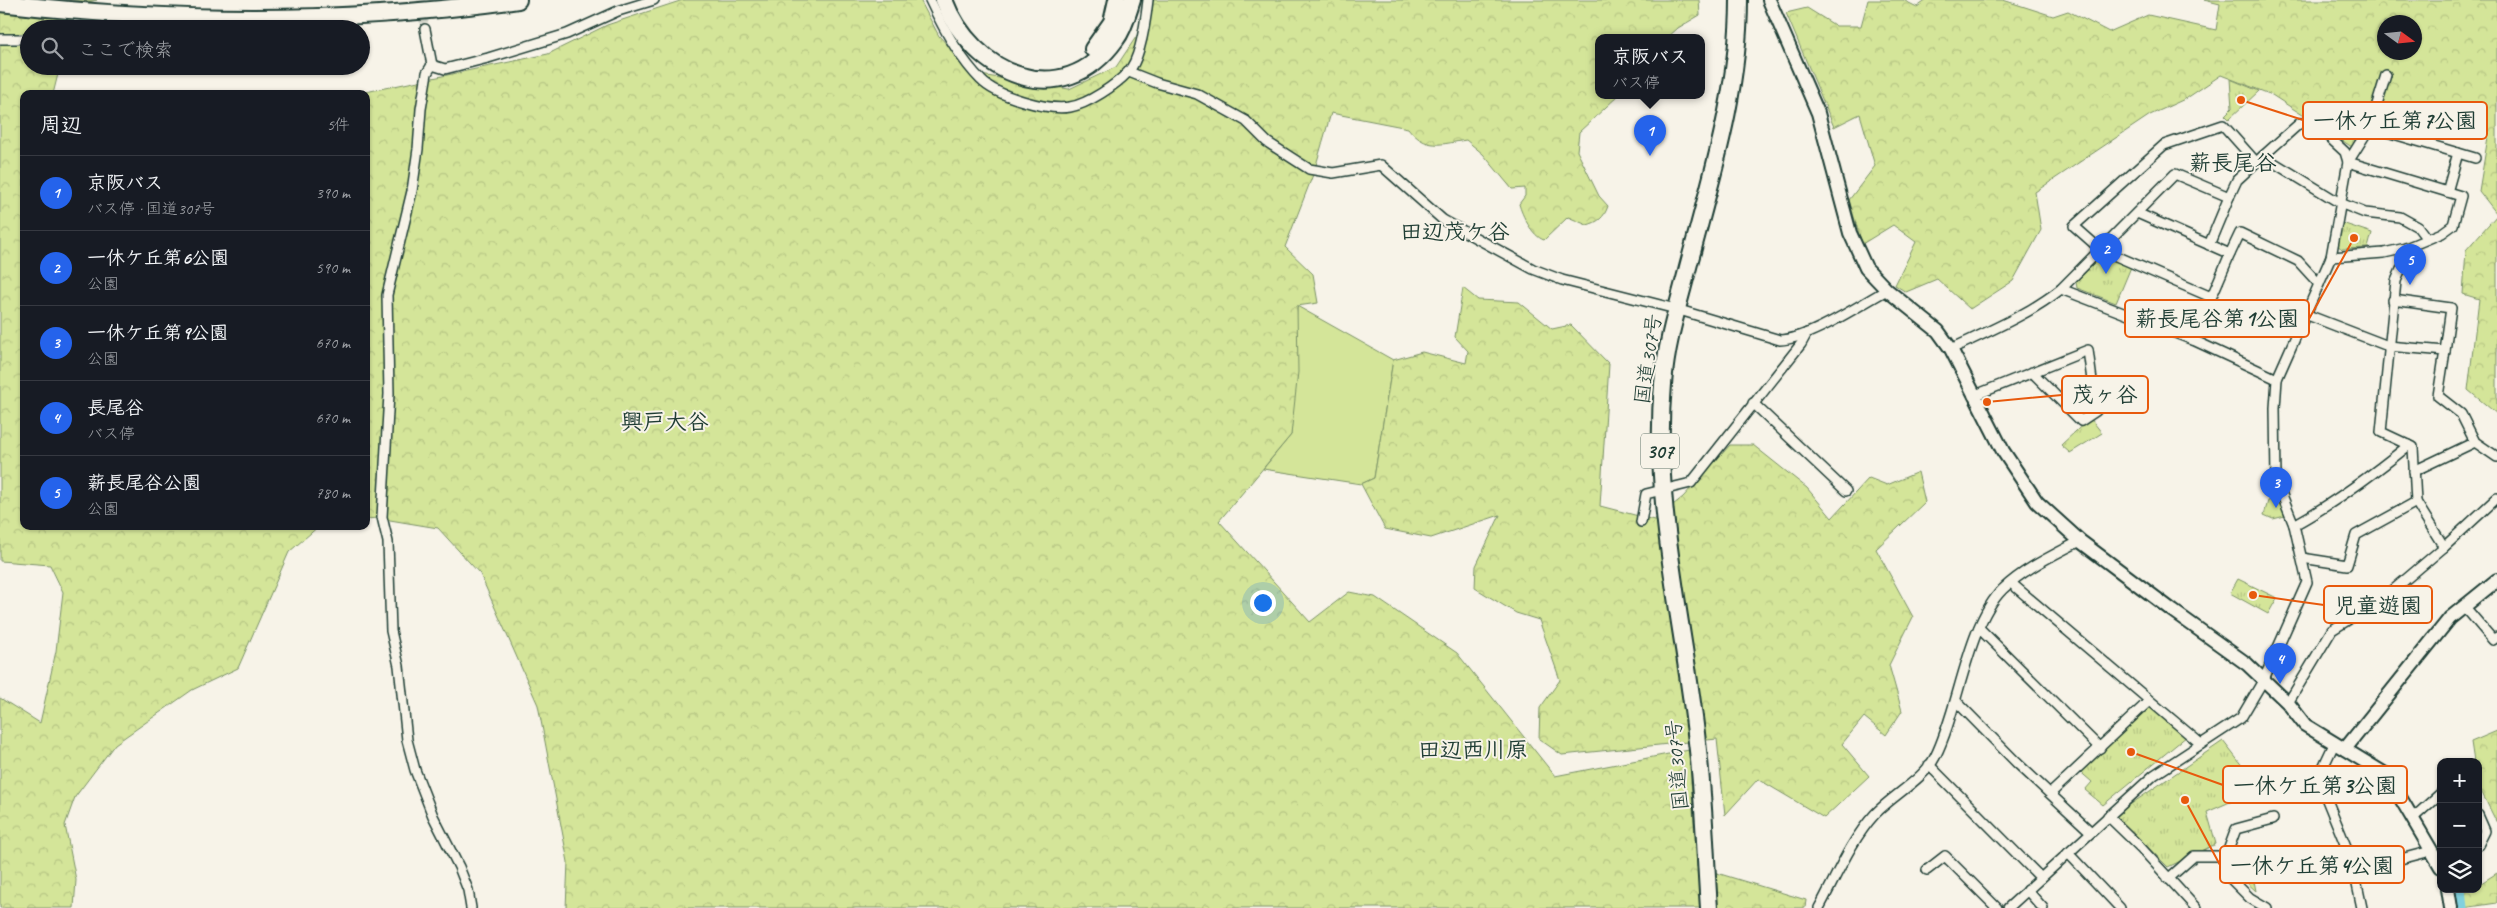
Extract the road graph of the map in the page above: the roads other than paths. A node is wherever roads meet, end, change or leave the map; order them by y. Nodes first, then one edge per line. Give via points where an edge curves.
1 (33, 0) edge
2 (435, 0) edge
3 (518, 0) edge
4 (654, 0) edge
5 (930, 0) edge
6 (944, 0) edge
7 (956, 0) edge
8 (1118, 0) edge
9 (1132, 0) edge
10 (1148, 0) edge
11 (1739, 0) edge
12 (1769, 0) edge
13 (0, 3) edge
14 (425, 28) tunnel mouth
15 (0, 39) edge
16 (20, 39) edge
17 (432, 65) junction
18 (1129, 72) junction
19 (2386, 75) dead end
20 (2370, 127) junction
21 (2458, 153) junction
22 (2475, 158) dead end
23 (2259, 159) junction
24 (2348, 162) junction
25 (2447, 192) junction
26 (2229, 197) junction
27 (2340, 203) junction
28 (2137, 213) junction
29 (2427, 240) junction
30 (2209, 245) junction
31 (2100, 248) junction
32 (2406, 248) junction
33 (2230, 254) junction
34 (2331, 256) junction
35 (2319, 284) junction
36 (2062, 289) junction
37 (1887, 290) junction
38 (2211, 297) junction
39 (2393, 300) junction
40 (1676, 309) junction
41 (2305, 314) junction
42 (1807, 333) junction
43 (2193, 340) junction
44 (2388, 346) junction
45 (1951, 349) junction
46 (2445, 351) junction
47 (2032, 372) junction
48 (2277, 379) junction
49 (1973, 396) junction
50 (1752, 403) junction
51 (2475, 442) junction
52 (2409, 445) junction
53 (2497, 457) edge
54 (2414, 471) junction
55 (1662, 488) junction
56 (1846, 490) dead end
57 (2497, 498) edge
58 (2416, 502) junction
59 (1641, 522) dead end
60 (2294, 525) junction
61 (2080, 541) junction
62 (2444, 547) junction
63 (2302, 558) junction
64 (2497, 580) edge
65 (2011, 583) junction
66 (2464, 606) junction
67 (1978, 628) junction
68 (2497, 637) edge
69 (2264, 679) junction
70 (1956, 701) junction
71 (2149, 701) junction
72 (2288, 703) junction
73 (2201, 744) junction
74 (2340, 745) junction
75 (2100, 748) junction
76 (1929, 765) junction
77 (2051, 793) junction
78 (2437, 796) edge
79 (2108, 816) junction
80 (2273, 819) dead end
81 (2412, 819) junction
82 (2482, 824) edge
83 (2090, 832) junction
84 (2482, 837) edge
85 (2431, 851) junction
86 (2068, 853) junction
87 (2226, 856) junction
88 (2437, 861) edge
89 (1927, 870) dead end
90 (2355, 871) junction
91 (2041, 878) junction
92 (2168, 879) junction
93 (2027, 890) junction
94 (2449, 893) edge
95 (471, 908) edge
96 (1709, 908) edge
97 (1819, 908) edge
98 (1997, 908) edge
99 (2008, 908) edge
100 (2043, 908) edge
101 (2120, 908) edge
102 (2196, 908) edge
103 (2267, 908) edge
104 (2362, 908) edge
105 (2451, 908) edge

1 - 2 highway via 138,9 221,11 340,8
3 - 13 highway via 429,10 278,18 138,15
4 - 17 street via 618,11 567,34 488,58 445,69
5 - 18 street via 960,54 982,81 1008,96 1038,104 1070,107 1094,98
6 - 9 highway via 954,22 983,56 1016,75 1044,80 1075,74 1103,55 1118,37
7 - 8 highway via 973,31 993,51 1007,61 1035,70 1063,67 1078,62 1089,53 1108,31
10 - 18 street via 1144,34
11 - 40 highway, 国道307号 / 307 via 1737,66 1724,130
12 - 37 street via 1818,113 1850,233 1866,268
14 - 17 street
15 - 16 street
17 - 95 street via 426,73 412,191 387,295 389,394 382,517 388,542 391,631 400,666 407,740 433,816 459,866
18 - 40 street via 1197,94 1246,121 1267,142 1309,169 1333,173 1382,165 1443,220 1533,269 1562,280
19 - 20 street
20 - 21 street
20 - 24 street
21 - 22 street
21 - 25 street
23 - 24 street via 2300,123 2316,125 2345,152
23 - 26 street via 2237,180
23 - 27 street
23 - 31 street via 2223,125 2164,144 2074,226
24 - 25 street
24 - 27 street
25 - 29 street via 2461,196 2453,225
26 - 28 street via 2175,174
26 - 30 street
27 - 29 street via 2365,213 2400,217 2418,227
27 - 34 street
28 - 30 street
28 - 31 street
29 - 32 street
30 - 33 street
31 - 36 street
31 - 38 street
32 - 34 street via 2384,253
32 - 39 street
33 - 35 street via 2240,233 2298,261
33 - 38 street
34 - 35 street
35 - 41 street
36 - 43 street
36 - 45 street via 2014,319
37 - 42 street
37 - 45 street via 1938,331
38 - 43 street
39 - 44 street
39 - 46 street via 2451,308
40 - 42 street via 1780,340
40 - 55 highway, 国道307号 / 307 via 1663,383
41 - 44 street
41 - 48 street
42 - 50 street
43 - 48 street
44 - 46 street
44 - 52 street via 2381,432
45 - 49 street
46 - 51 street via 2438,396 2461,414
47 - 47 street via 2088,350 2096,411 2081,421
47 - 49 street
48 - 60 street via 2276,480
49 - 61 street via 2003,451 2037,502
50 - 55 street via 1691,483
50 - 56 street
51 - 53 street
51 - 54 street
52 - 54 street via 2413,447
52 - 60 street via 2333,503
54 - 58 street
55 - 59 street via 1646,494
55 - 96 highway, 国道307号 / 307 via 1698,743
57 - 62 street
58 - 62 street
58 - 63 street via 2356,535 2347,565
60 - 63 street
61 - 65 street
61 - 69 street
62 - 72 street via 2385,597 2332,630
63 - 69 street via 2307,582
64 - 66 street
65 - 67 street via 2003,589
65 - 71 street
66 - 68 street via 2493,640
66 - 74 street
67 - 70 street
67 - 75 street
69 - 72 street
69 - 73 street via 2241,718
70 - 76 street via 1935,758
70 - 77 street via 2016,763
71 - 73 street
71 - 75 street
72 - 74 street via 2304,725
73 - 79 street via 2154,775
74 - 81 street via 2386,775
74 - 90 street via 2318,778
75 - 77 street
76 - 91 street
76 - 97 street via 1874,815 1860,833
77 - 83 street
78 - 81 street
79 - 83 street
79 - 92 street
80 - 87 street via 2236,829
81 - 85 street
82 - 84 street via 2485,831
83 - 86 street
85 - 88 street
85 - 90 street
86 - 91 street
86 - 101 street
87 - 92 street via 2194,856
87 - 103 street via 2226,874 2250,898
89 - 98 street via 1944,856
90 - 104 street
91 - 93 street
92 - 102 street
93 - 99 street
93 - 100 street
94 - 105 street

